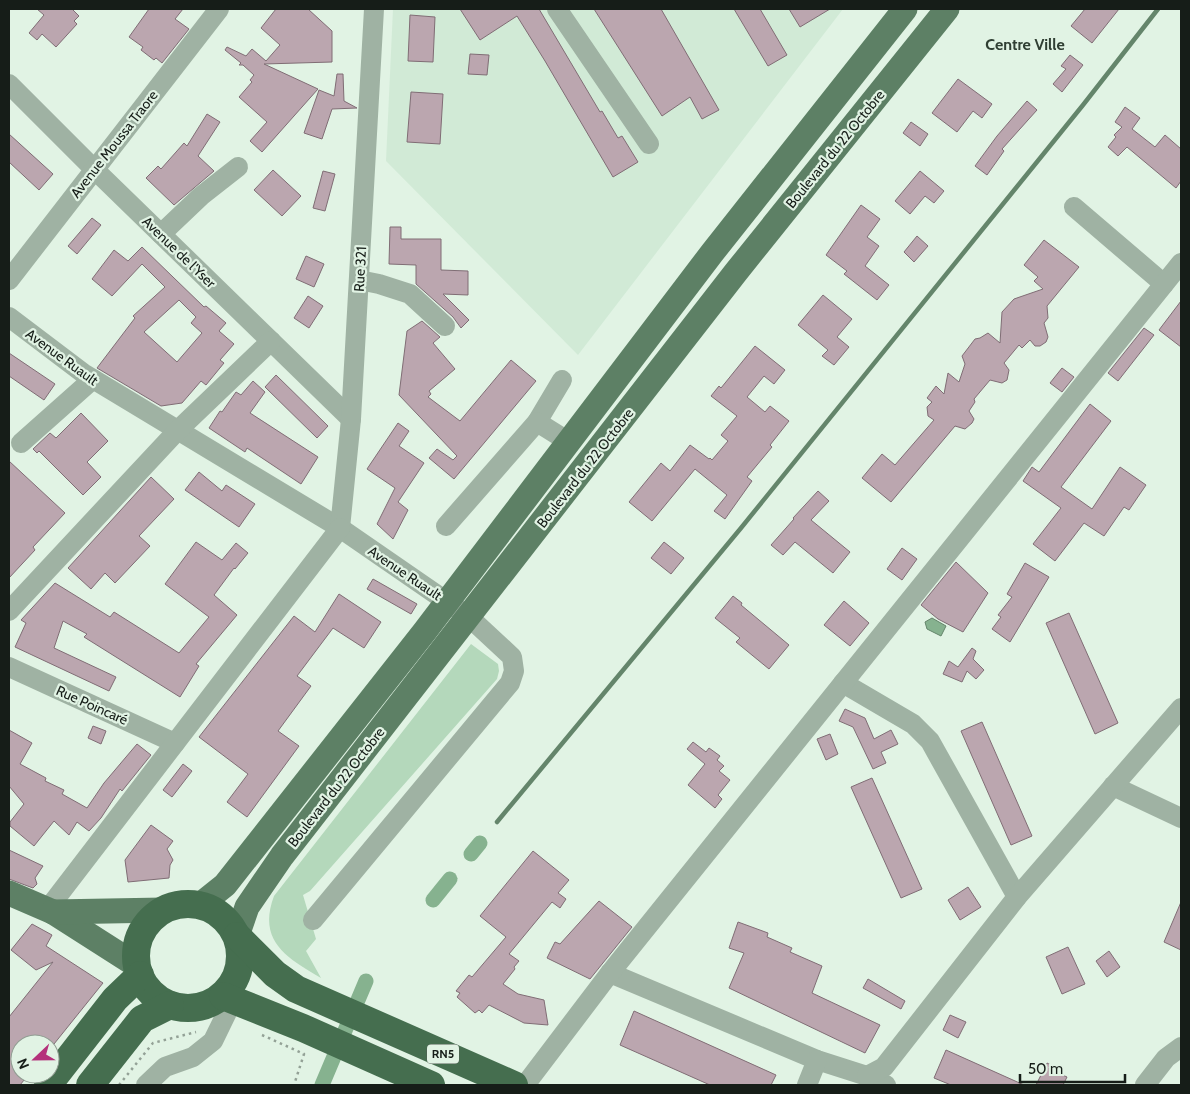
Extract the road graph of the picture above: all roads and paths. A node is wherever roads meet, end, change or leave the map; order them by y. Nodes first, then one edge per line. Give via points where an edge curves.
1 (218, 9) edge
2 (374, 9) edge
3 (557, 9) edge
4 (905, 9) edge
5 (947, 9) edge
6 (9, 84) edge
7 (649, 144) dead end
8 (238, 167) dead end
9 (94, 169) junction
10 (1074, 207) dead end
11 (161, 234) junction
12 (1181, 263) edge
13 (9, 280) edge
14 (359, 280) junction
15 (1164, 284) junction
16 (9, 317) edge
17 (445, 326) dead end
18 (270, 342) junction
19 (93, 380) junction
20 (562, 380) dead end
21 (351, 419) junction
22 (537, 422) junction
23 (177, 431) junction
24 (569, 442) junction
25 (21, 443) dead end
26 (446, 526) dead end
27 (340, 528) junction
28 (448, 602) junction
29 (9, 611) edge
30 (470, 617) junction
31 (9, 667) edge
32 (843, 683) junction
33 (1181, 708) edge
34 (175, 743) junction
35 (1113, 786) junction
36 (1181, 818) edge
37 (9, 893) edge
38 (1017, 897) junction
39 (200, 905) junction
40 (163, 910) junction
41 (50, 911) junction
42 (313, 920) dead end
43 (237, 936) junction
44 (138, 970) junction
45 (610, 973) junction
46 (228, 998) junction
47 (170, 1005) junction
48 (1181, 1047) edge
49 (817, 1060) junction
50 (867, 1076) junction
51 (48, 1085) edge
52 (90, 1085) edge
53 (146, 1085) edge
54 (431, 1085) edge
55 (514, 1085) edge
56 (525, 1085) edge
57 (807, 1085) edge
58 (886, 1085) edge
59 (1145, 1085) edge

1 - 9 street, Avenue Moussa Traore
2 - 14 street, Rue 321
3 - 7 street
4 - 24 main road, Boulevard du 22 Octobre via 712,253
5 - 30 main road, Boulevard du 22 Octobre via 730,280
6 - 9 street, Avenue de l'Yser
8 - 11 street
9 - 11 street, Avenue de l'Yser
9 - 13 street, Avenue Moussa Traore
10 - 15 street
11 - 18 street, Avenue de l'Yser
12 - 15 street
14 - 17 street via 410,294
14 - 21 street, Rue 321
15 - 32 street
16 - 19 street, Avenue Ruault
18 - 21 street, Avenue de l'Yser
18 - 23 street
19 - 23 street, Avenue Ruault
19 - 25 street
20 - 22 street
21 - 27 street, Rue 321
22 - 24 street
22 - 26 street
23 - 27 street, Avenue Ruault
23 - 29 street
24 - 28 main road, Boulevard du 22 Octobre
27 - 28 street, Avenue Ruault
27 - 34 street
28 - 30 street, Avenue Ruault
28 - 39 main road, Boulevard du 22 Octobre via 225,886
30 - 42 street, Avenue Ruault via 512,657 514,670 510,683
30 - 43 main road, Boulevard du 22 Octobre via 282,856 247,907
31 - 34 street, Rue Poincaré
32 - 38 street via 913,724 930,740
32 - 45 street
33 - 35 street
34 - 41 street
35 - 36 street
35 - 38 street
37 - 41 main road
38 - 50 street via 884,1068
39 - 40 highway via 181,904
39 - 43 highway via 222,916
40 - 41 main road
40 - 44 highway via 143,930 135,947
41 - 44 main road
43 - 46 highway via 240,968
43 - 55 highway, RN5 via 275,974 296,988
44 - 47 highway via 147,988
44 - 51 highway
45 - 49 street
45 - 56 street
46 - 47 highway via 198,1008
46 - 53 street via 213,1041 193,1057 164,1067
46 - 54 highway, RN5
47 - 52 highway via 142,1019
48 - 59 street via 1166,1058
49 - 50 street
49 - 57 street
50 - 58 street

